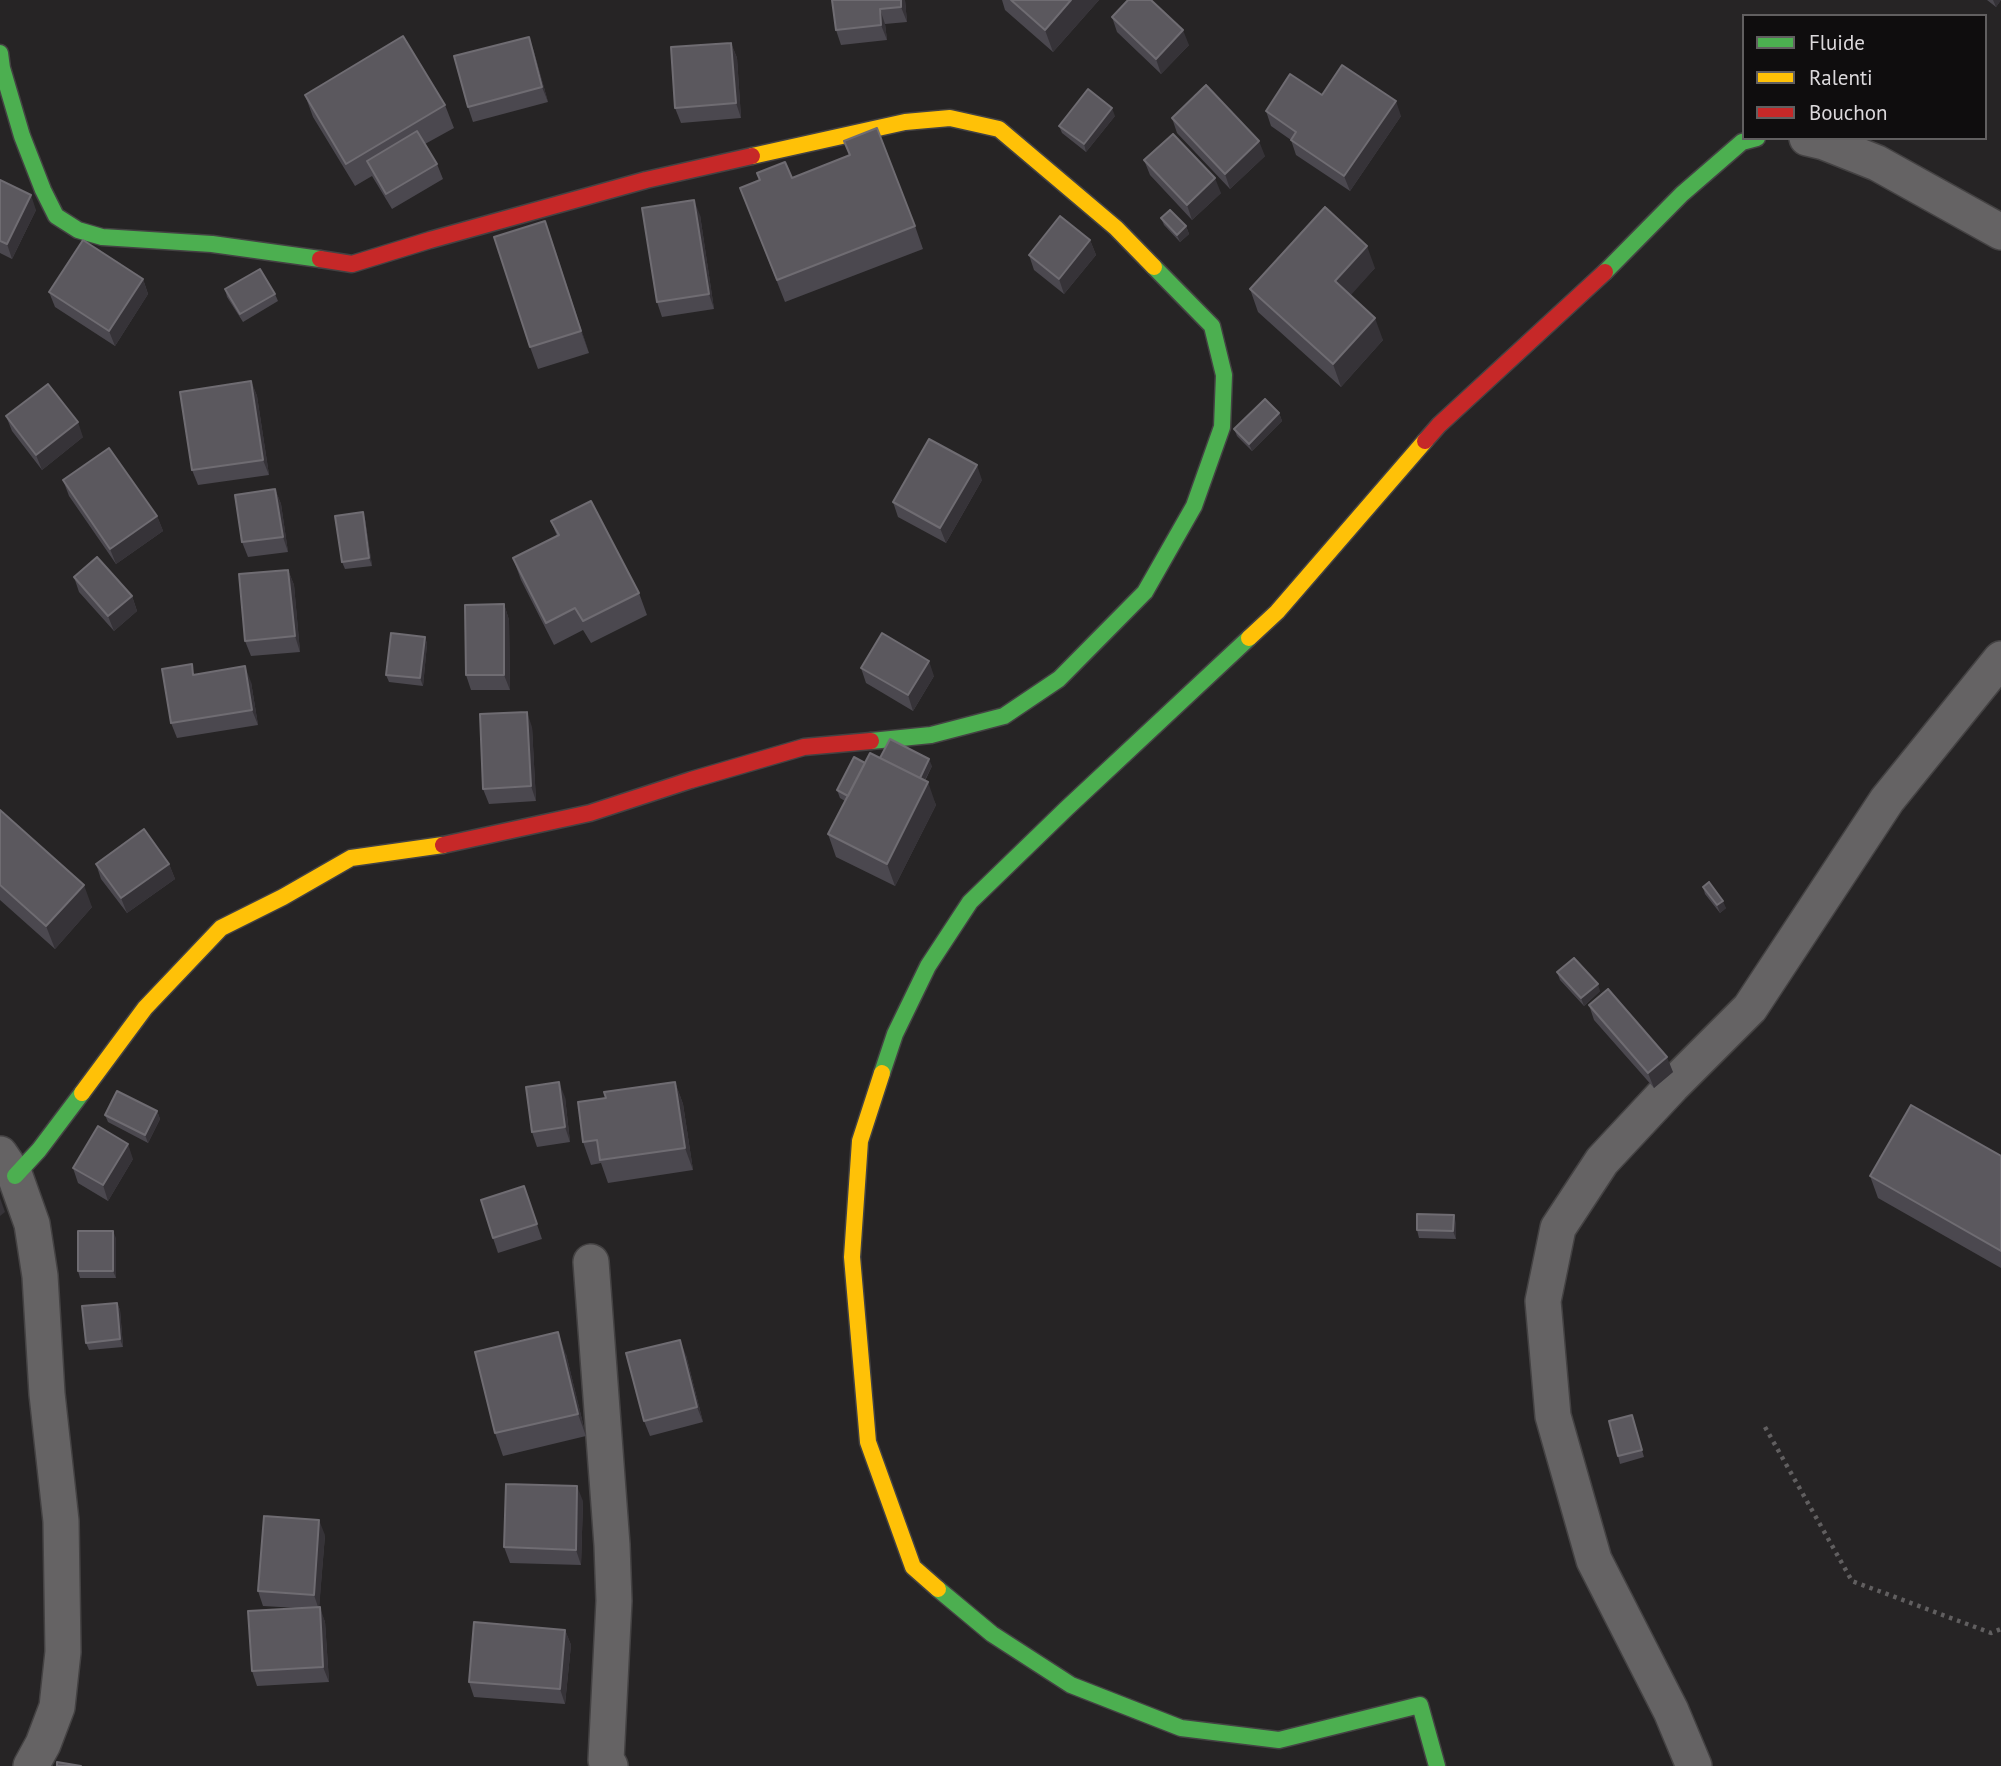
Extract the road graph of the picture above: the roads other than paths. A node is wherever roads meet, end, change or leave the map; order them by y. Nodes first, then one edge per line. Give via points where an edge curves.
1 (0, 53) edge
2 (1750, 140) edge
3 (1816, 140) edge
4 (2001, 232) edge
5 (2001, 659) edge
6 (8, 1165) edge
7 (592, 1262) dead end
8 (31, 1766) edge
9 (610, 1766) edge
10 (1437, 1766) edge
11 (1694, 1766) edge

1 - 6 street via 22,136 43,190 56,216 78,230 102,237 212,244 352,264 646,180 905,122 950,118 999,129 1116,228 1212,326 1223,375 1218,441 1194,506 1145,592 1059,679 1004,716 931,735 804,747 590,813 442,845 351,858 221,928 145,1008 40,1150
2 - 10 street via 1682,194 1585,292 1439,425 1277,612 970,902 928,966 895,1034 860,1141 852,1258 868,1442 913,1567 992,1634 1071,1685 1181,1728 1279,1740 1420,1705
3 - 4 street via 1877,163
5 - 11 street via 1887,800 1750,1008 1602,1161 1558,1228 1543,1301 1553,1416 1594,1560
6 - 8 street via 32,1223 40,1276 61,1521 63,1652 57,1707
7 - 9 street via 614,1601 606,1760

